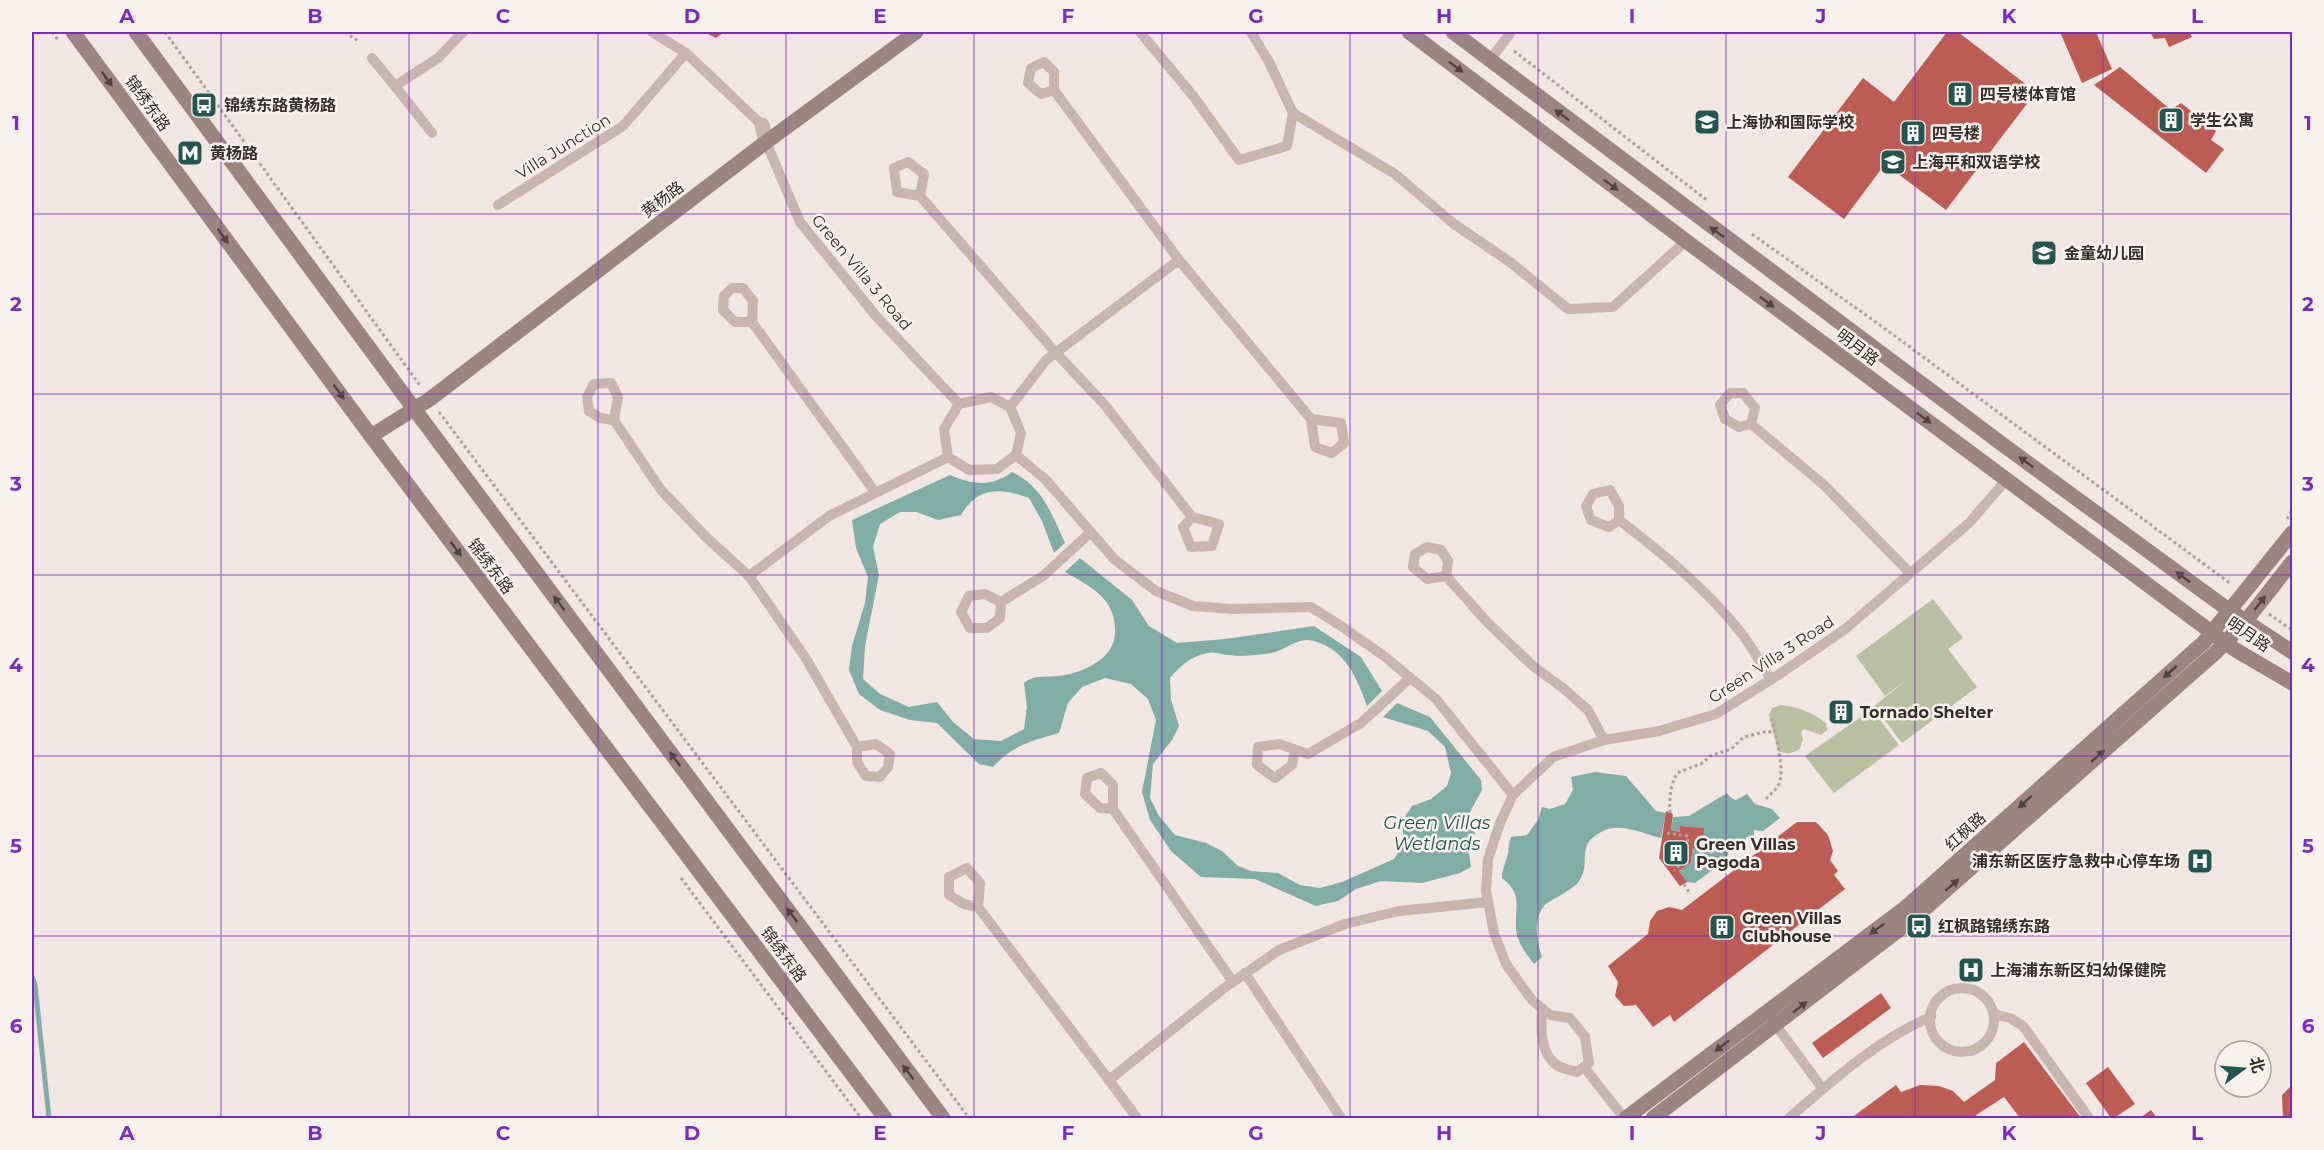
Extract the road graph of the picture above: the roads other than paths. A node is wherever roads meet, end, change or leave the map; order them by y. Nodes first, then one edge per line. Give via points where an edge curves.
1 (73, 32) edge
2 (136, 32) edge
3 (463, 32) edge
4 (652, 32) edge
5 (916, 32) edge
6 (1140, 32) edge
7 (1251, 32) edge
8 (1409, 32) edge
9 (1453, 32) edge
10 (1511, 32) edge
11 (686, 53) junction
12 (372, 58) dead end
13 (1490, 60) junction
14 (395, 86) junction
15 (1054, 90) dead end
16 (1293, 113) junction
17 (762, 125) joint
18 (432, 132) dead end
19 (766, 142) junction
20 (920, 196) dead end
21 (498, 205) dead end
22 (1686, 241) junction
23 (1179, 260) junction
24 (752, 322) dead end
25 (1056, 353) junction
26 (959, 404) junction
27 (1010, 407) junction
28 (415, 410) junction
29 (1311, 419) dead end
30 (614, 420) dead end
31 (1751, 424) dead end
32 (371, 435) junction
33 (1016, 455) junction
34 (948, 457) junction
35 (2007, 479) junction
36 (875, 492) junction
37 (1192, 517) dead end
38 (1619, 520) dead end
39 (2287, 530) edge
40 (1091, 532) junction
41 (2292, 565) edge
42 (1909, 572) junction
43 (749, 576) junction
44 (1446, 576) dead end
45 (1001, 602) dead end
46 (2230, 611) junction
47 (2246, 622) junction
48 (2213, 632) junction
49 (2227, 642) junction
50 (2292, 652) edge
51 (1410, 678) junction
52 (1771, 680) junction
53 (2292, 682) edge
54 (1604, 740) junction
55 (858, 747) dead end
56 (1295, 750) dead end
57 (1513, 795) junction
58 (1113, 808) dead end
59 (1488, 902) junction
60 (978, 907) dead end
61 (1245, 974) junction
62 (1233, 982) junction
63 (1542, 1008) junction
64 (1994, 1014) junction
65 (1930, 1017) junction
66 (1771, 1019) junction
67 (1584, 1067) junction
68 (1109, 1080) junction
69 (1823, 1089) junction
70 (885, 1119) edge
71 (943, 1119) edge
72 (1137, 1119) edge
73 (1341, 1119) edge
74 (1625, 1119) edge
75 (1653, 1119) edge
76 (1789, 1119) edge
77 (2089, 1119) edge

1 -> 32 street, 锦绣东路
2 - 28 street, 锦绣东路
3 - 14 lane via 438,58
4 - 11 lane
5 - 19 street, 黄杨路
6 - 16 lane via 1239,160 1287,146
7 - 16 lane
8 -> 22 street, 明月路
9 - 13 street, 明月路
10 - 13 lane
11 - 17 lane
11 - 21 lane, Villa Junction via 623,126
12 - 14 lane
46 -> 13 street, 明月路
14 - 18 lane
15 - 23 lane
16 - 22 lane via 1395,174 1568,309 1612,307
17 - 19 street
19 - 26 lane, Green Villa 3 Road via 800,222 876,316
19 - 28 street, 黄杨路
20 - 25 lane
22 -> 35 street, 明月路
23 - 25 lane
23 - 29 lane
24 - 36 lane
25 - 27 lane via 1046,360
25 - 37 lane via 1104,404
26 - 27 lane via 991,397
26 - 34 lane via 945,429
27 - 33 lane via 1021,433
28 - 32 street, 黄杨路
71 -> 28 street, 锦绣东路
30 - 43 lane via 661,490
31 - 42 lane via 1824,484
32 -> 70 street, 锦绣东路
33 - 34 lane via 997,469 969,470
33 - 40 lane via 1046,480
34 - 36 lane
35 - 42 lane, Green Villa 3 Road via 1969,523
35 - 48 street, 明月路
36 - 43 lane via 829,516
38 - 52 lane via 1670,559 1706,594 1739,630
39 - 46 street, 红枫路
40 - 45 lane via 1043,576
40 - 51 lane via 1114,559 1156,591 1193,606 1311,608
47 -> 41 street, 红枫路
42 - 52 lane, Green Villa 3 Road via 1844,630
43 - 55 lane via 805,657
44 - 54 lane via 1534,667 1588,710
46 - 47 street, 明月路
46 - 48 street, 红枫路
47 - 49 street, 红枫路
47 - 50 street, 明月路
48 - 49 street, 明月路
48 -> 66 street, 红枫路 via 1905,908
49 - 53 street, 明月路
66 -> 49 street, 红枫路 via 1913,919
51 - 56 lane via 1361,723 1308,754
51 - 57 lane via 1436,699
52 - 54 lane, Green Villa 3 Road via 1716,714 1659,732
54 - 57 lane, Green Villa 3 Road via 1553,757
57 - 59 lane, Green Villa 3 Road via 1488,859
58 - 62 lane
59 - 61 lane via 1399,911 1345,924 1279,951
59 - 63 lane, Green Villa 3 Road via 1506,964
60 - 68 lane
61 - 62 lane
61 - 73 lane
62 - 68 lane
63 - 67 lane, Green Villa 3 Road via 1550,1015 1570,1018 1585,1037 1589,1063
63 - 67 lane via 1540,1033 1546,1052 1558,1065 1577,1072
64 - 65 lane via 1984,996 1966,988 1946,992
64 - 65 lane via 1994,1025 1984,1043 1964,1052 1953,1050 1936,1038
64 - 77 lane via 2023,1026
65 - 69 lane via 1896,1033
66 - 69 lane
66 -> 74 street, 红枫路
66 - 75 street, 红枫路
67 - 74 lane
68 - 72 lane
69 - 76 lane

